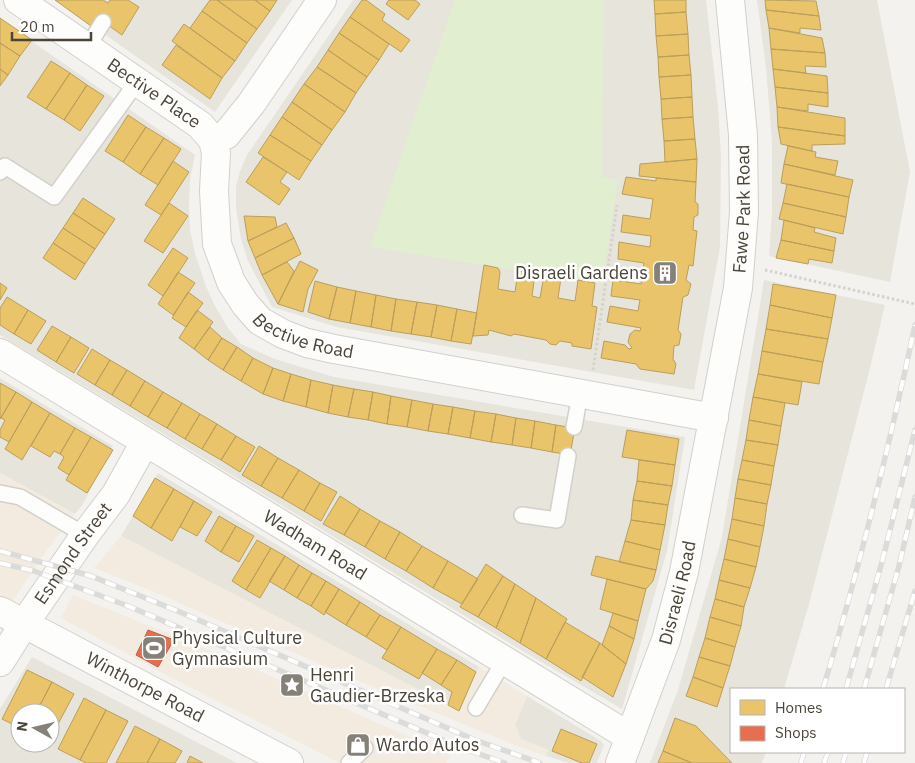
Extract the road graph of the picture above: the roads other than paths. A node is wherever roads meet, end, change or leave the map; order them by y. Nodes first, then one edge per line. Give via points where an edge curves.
1 (18, 0) edge
2 (322, 0) edge
3 (730, 0) edge
4 (103, 22) dead end
5 (86, 48) junction
6 (137, 82) junction
7 (213, 140) junction
8 (0, 172) edge
9 (0, 353) edge
10 (584, 394) junction
11 (714, 418) junction
12 (574, 427) dead end
13 (145, 442) junction
14 (568, 456) dead end
15 (0, 493) edge
16 (522, 515) dead end
17 (85, 535) junction
18 (0, 611) edge
19 (24, 624) junction
20 (504, 661) junction
21 (0, 662) edge
22 (476, 708) dead end
23 (630, 737) junction
24 (365, 748) dead end
25 (289, 763) edge
26 (349, 763) edge
27 (620, 763) edge

1 - 5 street, Bective Place
2 - 7 street via 251,104 226,135
3 - 11 street, Fawe Park Road via 743,135 744,212 738,288
4 - 5 lane
5 - 6 street, Bective Place
6 - 7 street, Bective Place via 200,125
6 - 8 lane via 54,197 5,166
7 - 10 street, Bective Road via 216,153 216,244 231,282 260,321 306,343
9 - 13 street, Wadham Road
10 - 11 street, Bective Road
10 - 12 lane
11 - 23 street, Disraeli Road via 680,589 666,640
13 - 17 street, Esmond Street via 116,494
13 - 20 street, Wadham Road
14 - 16 lane via 557,520
15 - 17 lane via 20,497
17 - 19 street, Esmond Street
18 - 19 street, Winthorpe Road
19 - 21 street, Esmond Street
19 - 25 street, Winthorpe Road
20 - 22 lane
20 - 23 street, Wadham Road
23 - 27 street, Disraeli Road
24 - 26 lane

